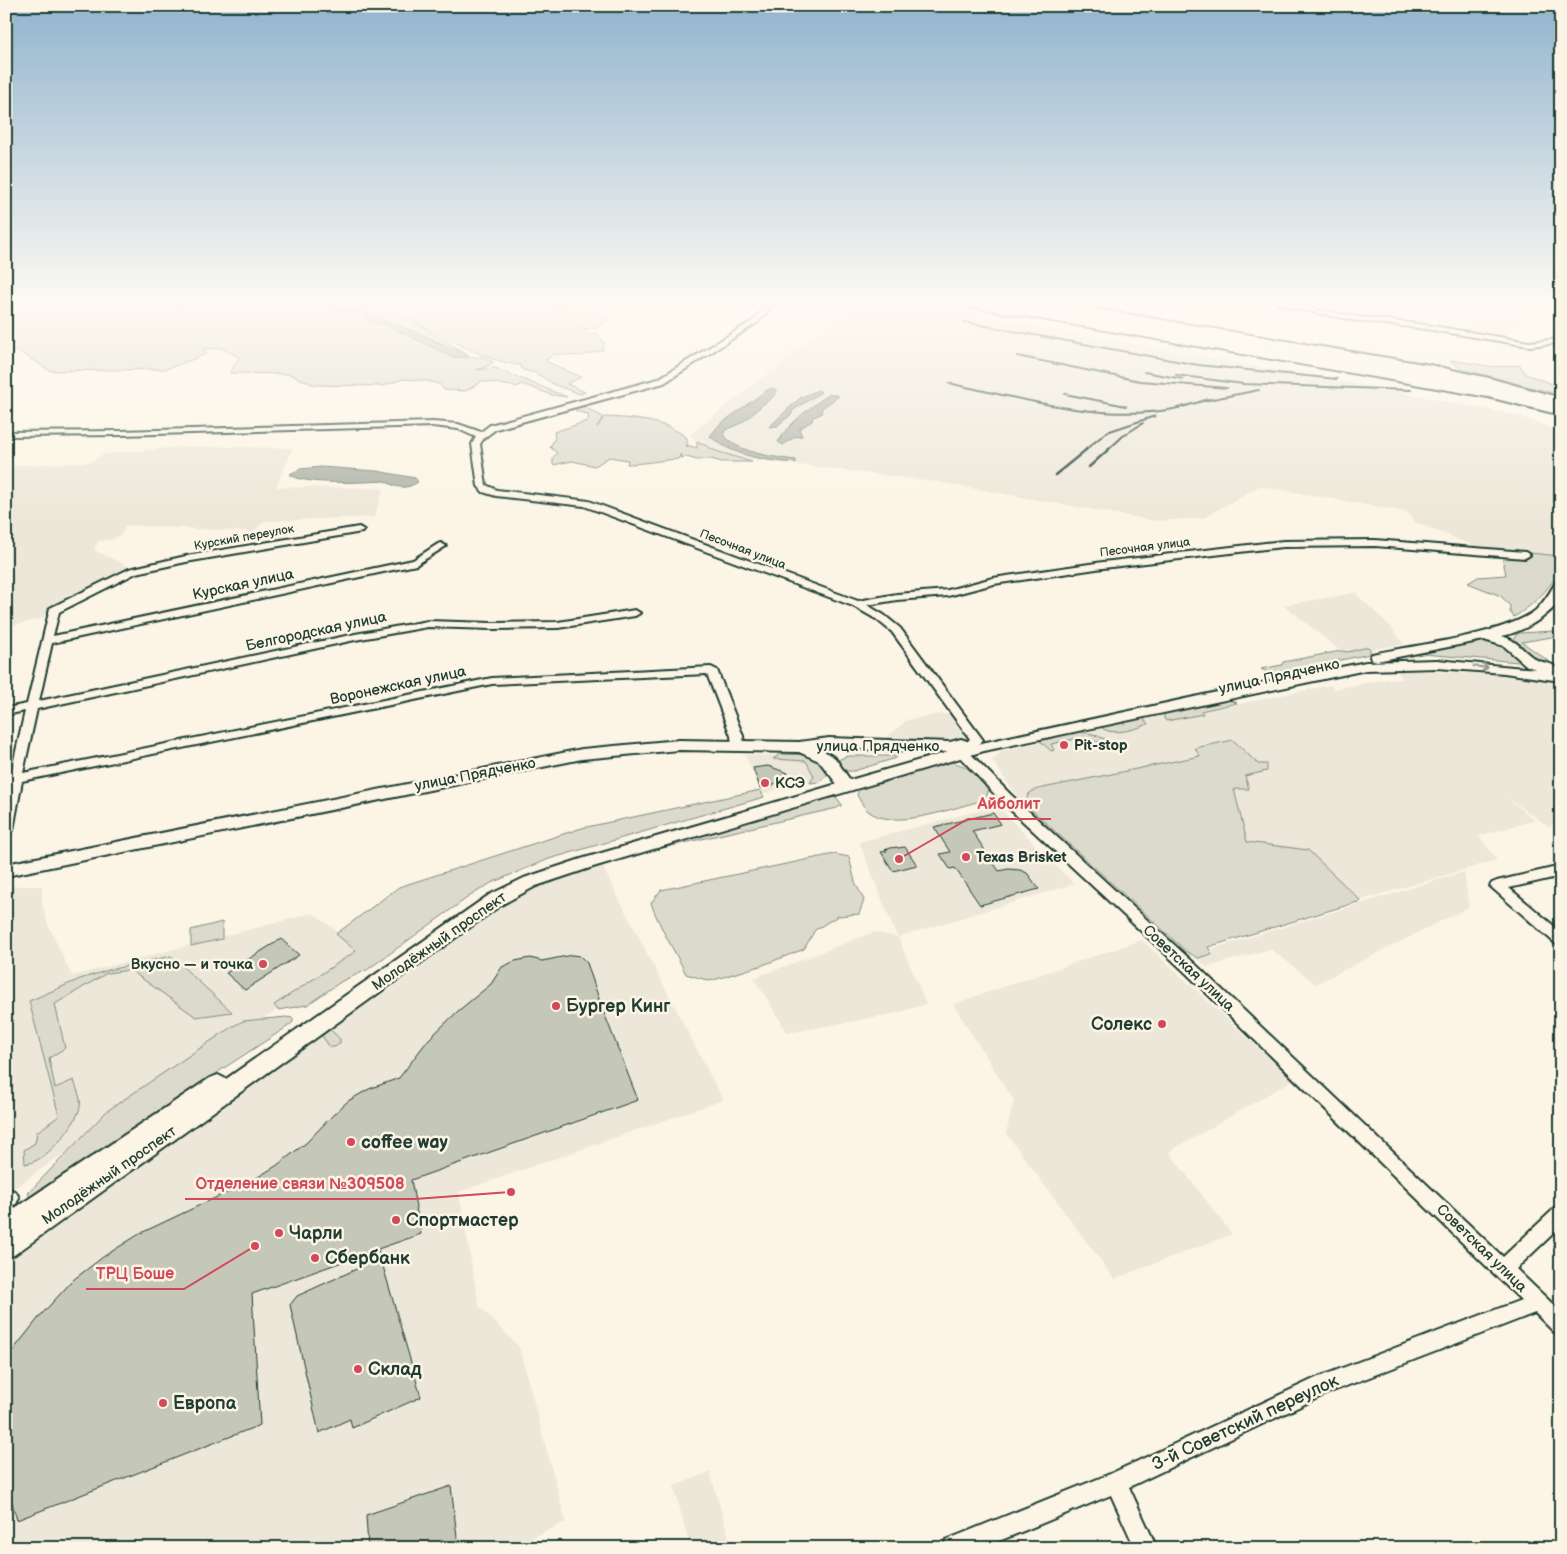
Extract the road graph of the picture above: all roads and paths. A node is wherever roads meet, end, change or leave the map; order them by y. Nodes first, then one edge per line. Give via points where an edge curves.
1 (666, 378) edge
2 (6, 434) edge
3 (481, 436) junction
4 (359, 530) dead end
5 (441, 546) dead end
6 (1525, 556) dead end
7 (1561, 584) edge
8 (857, 604) junction
9 (636, 613) dead end
10 (1507, 637) junction
11 (47, 641) junction
12 (1418, 648) junction
13 (1437, 664) junction
14 (1528, 667) junction
15 (1561, 671) edge
16 (1561, 677) edge
17 (1266, 682) junction
18 (32, 708) junction
19 (6, 712) edge
20 (976, 740) junction
21 (738, 745) junction
22 (798, 747) junction
23 (957, 750) junction
24 (16, 778) junction
25 (844, 783) junction
26 (6, 830) edge
27 (6, 870) edge
28 (1561, 871) edge
29 (1561, 940) edge
30 (1561, 1214) edge
31 (6, 1227) edge
32 (6, 1247) edge
33 (1504, 1269) junction
34 (1539, 1302) junction
35 (1561, 1325) edge
36 (1116, 1482) junction
37 (954, 1548) edge
38 (1146, 1548) edge

1 - 3 street via 493,427
2 - 3 street via 433,424 470,428
3 - 8 street, Песочная улица via 476,444 482,486 486,490 586,503
4 - 11 street, Курский переулок via 133,571 54,610
5 - 11 street, Курская улица via 416,562
6 - 8 street, Песочная улица via 1375,543 1283,544 1103,565 993,581 948,593
7 - 10 main road via 1554,599 1539,614
8 - 20 street via 896,630
9 - 18 street, Белгородская улица via 558,625 428,624
10 - 12 main road, улица Прядченко via 1485,635
10 - 14 main road
11 - 18 street
12 - 13 main road via 1416,653 1421,658
12 - 17 main road, улица Прядченко
13 -> 14 main road, улица Прядченко
13 - 17 main road, улица Прядченко via 1366,666
14 - 15 main road
14 - 16 main road
17 - 20 main road, улица Прядченко
17 - 23 main road, улица Прядченко
18 - 19 street, Белгородская улица
18 - 24 street
20 - 23 main road, улица Прядченко
21 - 22 main road, улица Прядченко
21 - 24 street, Воронежская улица via 711,670 492,681
21 - 27 main road, улица Прядченко via 678,745 582,754
22 - 23 main road, улица Прядченко via 829,743
22 - 25 main road via 828,757
23 - 25 main road, Молодёжный проспект
23 - 33 street, Советская улица
24 - 26 street
25 - 31 main road, Молодёжный проспект via 574,857 499,886 242,1067
25 - 32 main road, Молодёжный проспект via 587,862 530,882 495,900
28 - 29 street via 1497,886
30 - 33 street
33 - 34 street, Советская улица
34 - 35 street, Советская улица
34 - 36 street, 3-й Советский переулок via 1323,1385
36 - 37 street, 3-й Советский переулок
36 - 38 street

